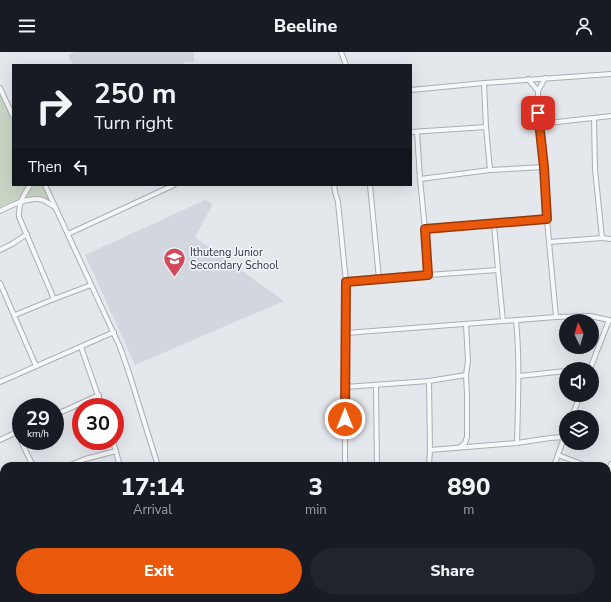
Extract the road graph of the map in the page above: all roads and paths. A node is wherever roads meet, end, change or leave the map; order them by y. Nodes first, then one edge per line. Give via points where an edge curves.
1 (341, 52) edge
2 (346, 64) edge
3 (611, 74) edge
4 (545, 78) junction
5 (528, 80) junction
6 (484, 83) junction
7 (0, 88) edge
8 (412, 90) edge
9 (538, 91) junction
10 (12, 114) edge
11 (611, 116) edge
12 (594, 118) junction
13 (539, 124) junction
14 (486, 127) junction
15 (412, 132) edge
16 (417, 132) junction
17 (544, 167) junction
18 (490, 170) junction
19 (420, 179) junction
20 (29, 186) edge
21 (45, 186) edge
22 (172, 186) edge
23 (334, 186) edge
24 (370, 186) edge
25 (20, 202) junction
26 (55, 207) junction
27 (0, 210) edge
28 (547, 219) junction
29 (494, 224) junction
30 (425, 229) junction
31 (27, 234) junction
32 (68, 234) junction
33 (602, 238) junction
34 (611, 238) edge
35 (549, 242) junction
36 (0, 250) edge
37 (498, 270) junction
38 (428, 275) junction
39 (379, 279) junction
40 (346, 282) junction
41 (0, 283) edge
42 (91, 285) junction
43 (54, 299) junction
44 (14, 315) junction
45 (556, 317) junction
46 (516, 320) junction
47 (503, 321) junction
48 (610, 321) edge
49 (466, 324) junction
50 (114, 332) junction
51 (346, 333) junction
52 (81, 346) junction
53 (593, 362) edge
54 (36, 366) junction
55 (559, 373) edge
56 (466, 375) junction
57 (519, 376) junction
58 (429, 381) junction
59 (0, 382) edge
60 (376, 385) junction
61 (345, 387) junction
62 (98, 395) junction
63 (99, 398) edge
64 (64, 411) edge
65 (12, 434) edge
66 (559, 437) edge
67 (0, 440) edge
68 (517, 442) junction
69 (460, 447) junction
70 (25, 450) edge
71 (430, 450) junction
72 (560, 450) edge
73 (116, 451) joint
74 (558, 455) junction
75 (31, 462) edge
76 (78, 462) edge
77 (119, 462) edge
78 (157, 462) edge
79 (345, 462) edge
80 (377, 462) edge
81 (429, 462) edge
82 (555, 462) edge
83 (576, 462) edge

1 - 2 street
3 - 4 street
4 - 5 street
4 - 9 street
5 - 6 street
5 - 9 street
6 - 8 street
6 - 14 street
7 - 10 street
9 - 13 street
11 - 12 street
12 - 13 street
12 - 33 street via 595,169
13 - 17 street
14 - 16 street
14 - 18 street
15 - 16 street
16 - 19 street
17 - 18 street
17 - 28 street
18 - 19 street
19 - 30 street
20 - 25 street
21 - 26 street
22 - 32 street
23 - 40 street
24 - 39 street
25 - 26 street via 37,199
25 - 27 street
25 - 31 street via 19,217
26 - 32 street
28 - 29 street
28 - 35 street
29 - 30 street
29 - 37 street
30 - 38 street
31 - 36 street
31 - 43 street
32 - 42 street
33 - 34 street
33 - 35 street
35 - 45 street
37 - 38 street
37 - 47 street
38 - 39 street
39 - 40 street
40 - 51 street
41 - 44 street
42 - 43 street
42 - 50 street
43 - 44 street
44 - 54 street
45 - 46 street
45 - 48 street via 590,316
46 - 47 street
46 - 57 street
47 - 49 street
48 - 53 street
49 - 51 street
49 - 56 street
50 - 52 street
50 - 78 street
51 - 61 street
52 - 54 street
52 - 62 street
54 - 59 street
55 - 57 street
56 - 58 street
56 - 69 street via 467,437
57 - 68 street
58 - 60 street
58 - 71 street
60 - 61 street
60 - 80 street
61 - 79 street
62 - 63 street
62 - 64 street
65 - 67 street
66 - 68 street
68 - 69 street
69 - 71 street
70 - 75 street
71 - 81 street
72 - 74 street
73 - 76 street
73 - 77 street
74 - 82 street
74 - 83 street

